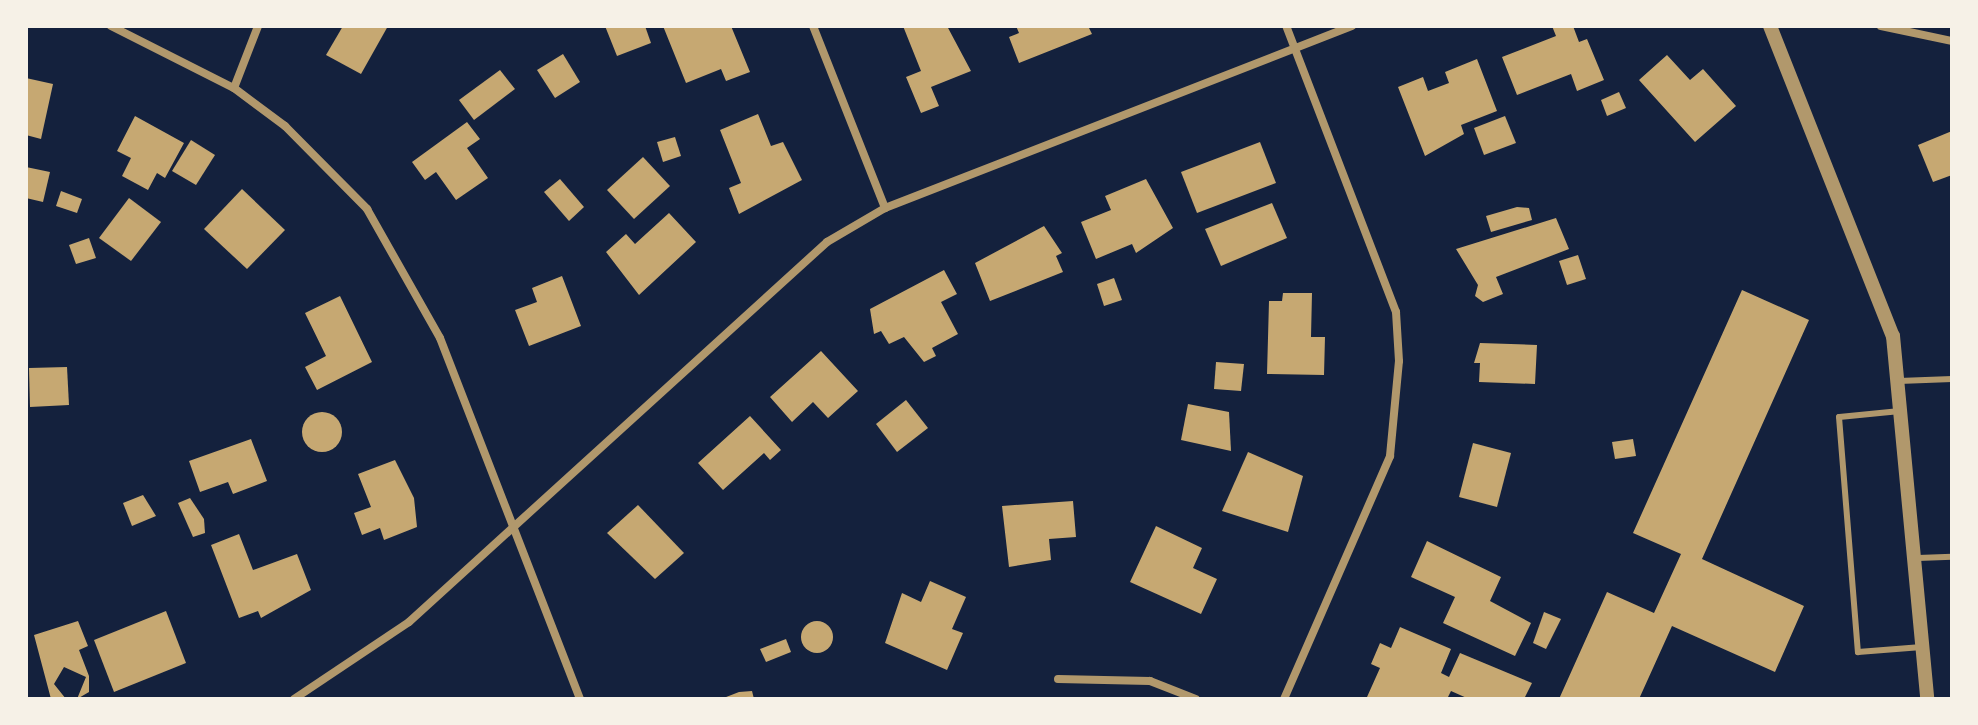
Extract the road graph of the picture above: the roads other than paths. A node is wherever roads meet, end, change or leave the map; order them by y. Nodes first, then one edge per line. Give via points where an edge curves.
1 (111, 26) edge
2 (258, 26) edge
3 (813, 26) edge
4 (1286, 26) edge
5 (1352, 26) edge
6 (1770, 26) edge
7 (1881, 26) edge
8 (1952, 41) edge
9 (1295, 48) junction
10 (234, 88) junction
11 (885, 208) junction
12 (1952, 379) edge
13 (1899, 381) junction
14 (1903, 411) junction
15 (515, 528) junction
16 (1952, 557) edge
17 (1918, 558) junction
18 (1925, 647) junction
19 (1058, 679) dead end
20 (294, 699) edge
21 (580, 699) edge
22 (1196, 699) edge
23 (1284, 699) edge
24 (1927, 699) edge

1 - 10 street
2 - 10 street
3 - 11 street
4 - 9 street
5 - 9 street
6 - 13 street via 1869,264
7 - 8 street
9 - 11 street
9 - 23 street via 1396,312 1399,413 1390,456
10 - 15 street via 285,126 367,209 440,338
11 - 15 street via 798,262
12 - 13 lane
13 - 14 street
14 - 17 street
14 - 18 lane via 1839,417 1858,652
15 - 20 street via 409,622
15 - 21 street
16 - 17 lane
17 - 18 street
18 - 24 street
19 - 22 street via 1150,681

